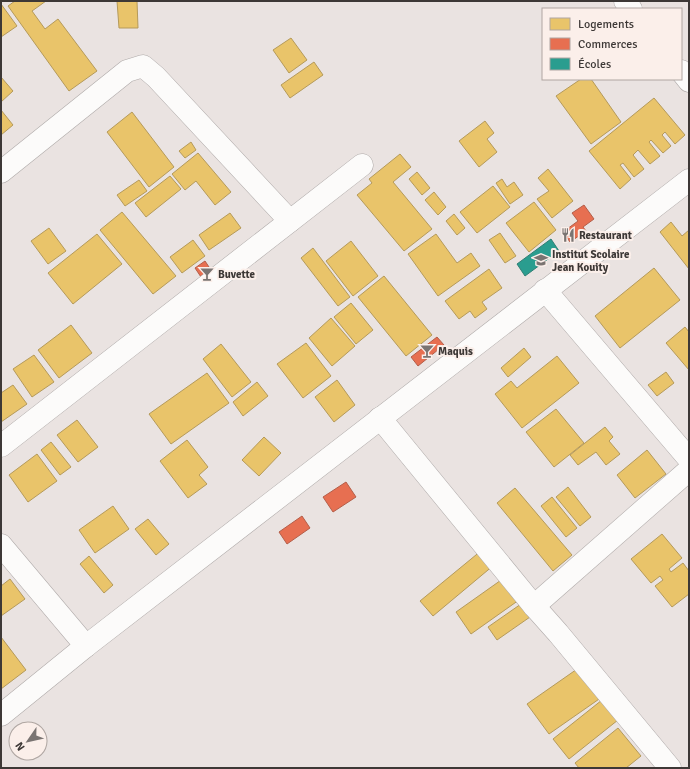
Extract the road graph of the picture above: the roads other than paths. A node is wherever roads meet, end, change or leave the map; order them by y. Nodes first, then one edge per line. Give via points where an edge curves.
1 (682, 72) edge
2 (689, 81) edge
3 (362, 165) dead end
4 (1, 172) edge
5 (689, 180) edge
6 (290, 221) junction
7 (545, 290) junction
8 (380, 418) junction
9 (1, 446) edge
10 (689, 459) edge
11 (689, 470) edge
12 (1, 545) edge
13 (534, 606) junction
14 (86, 646) junction
15 (1, 716) edge
16 (670, 768) edge

1 - 2 street
3 - 6 street
4 - 6 street via 127,71 143,66
5 - 7 street
6 - 9 street
7 - 8 street
7 - 10 street
8 - 13 street
8 - 14 street
11 - 13 street
12 - 14 street
13 - 16 street
14 - 15 street

